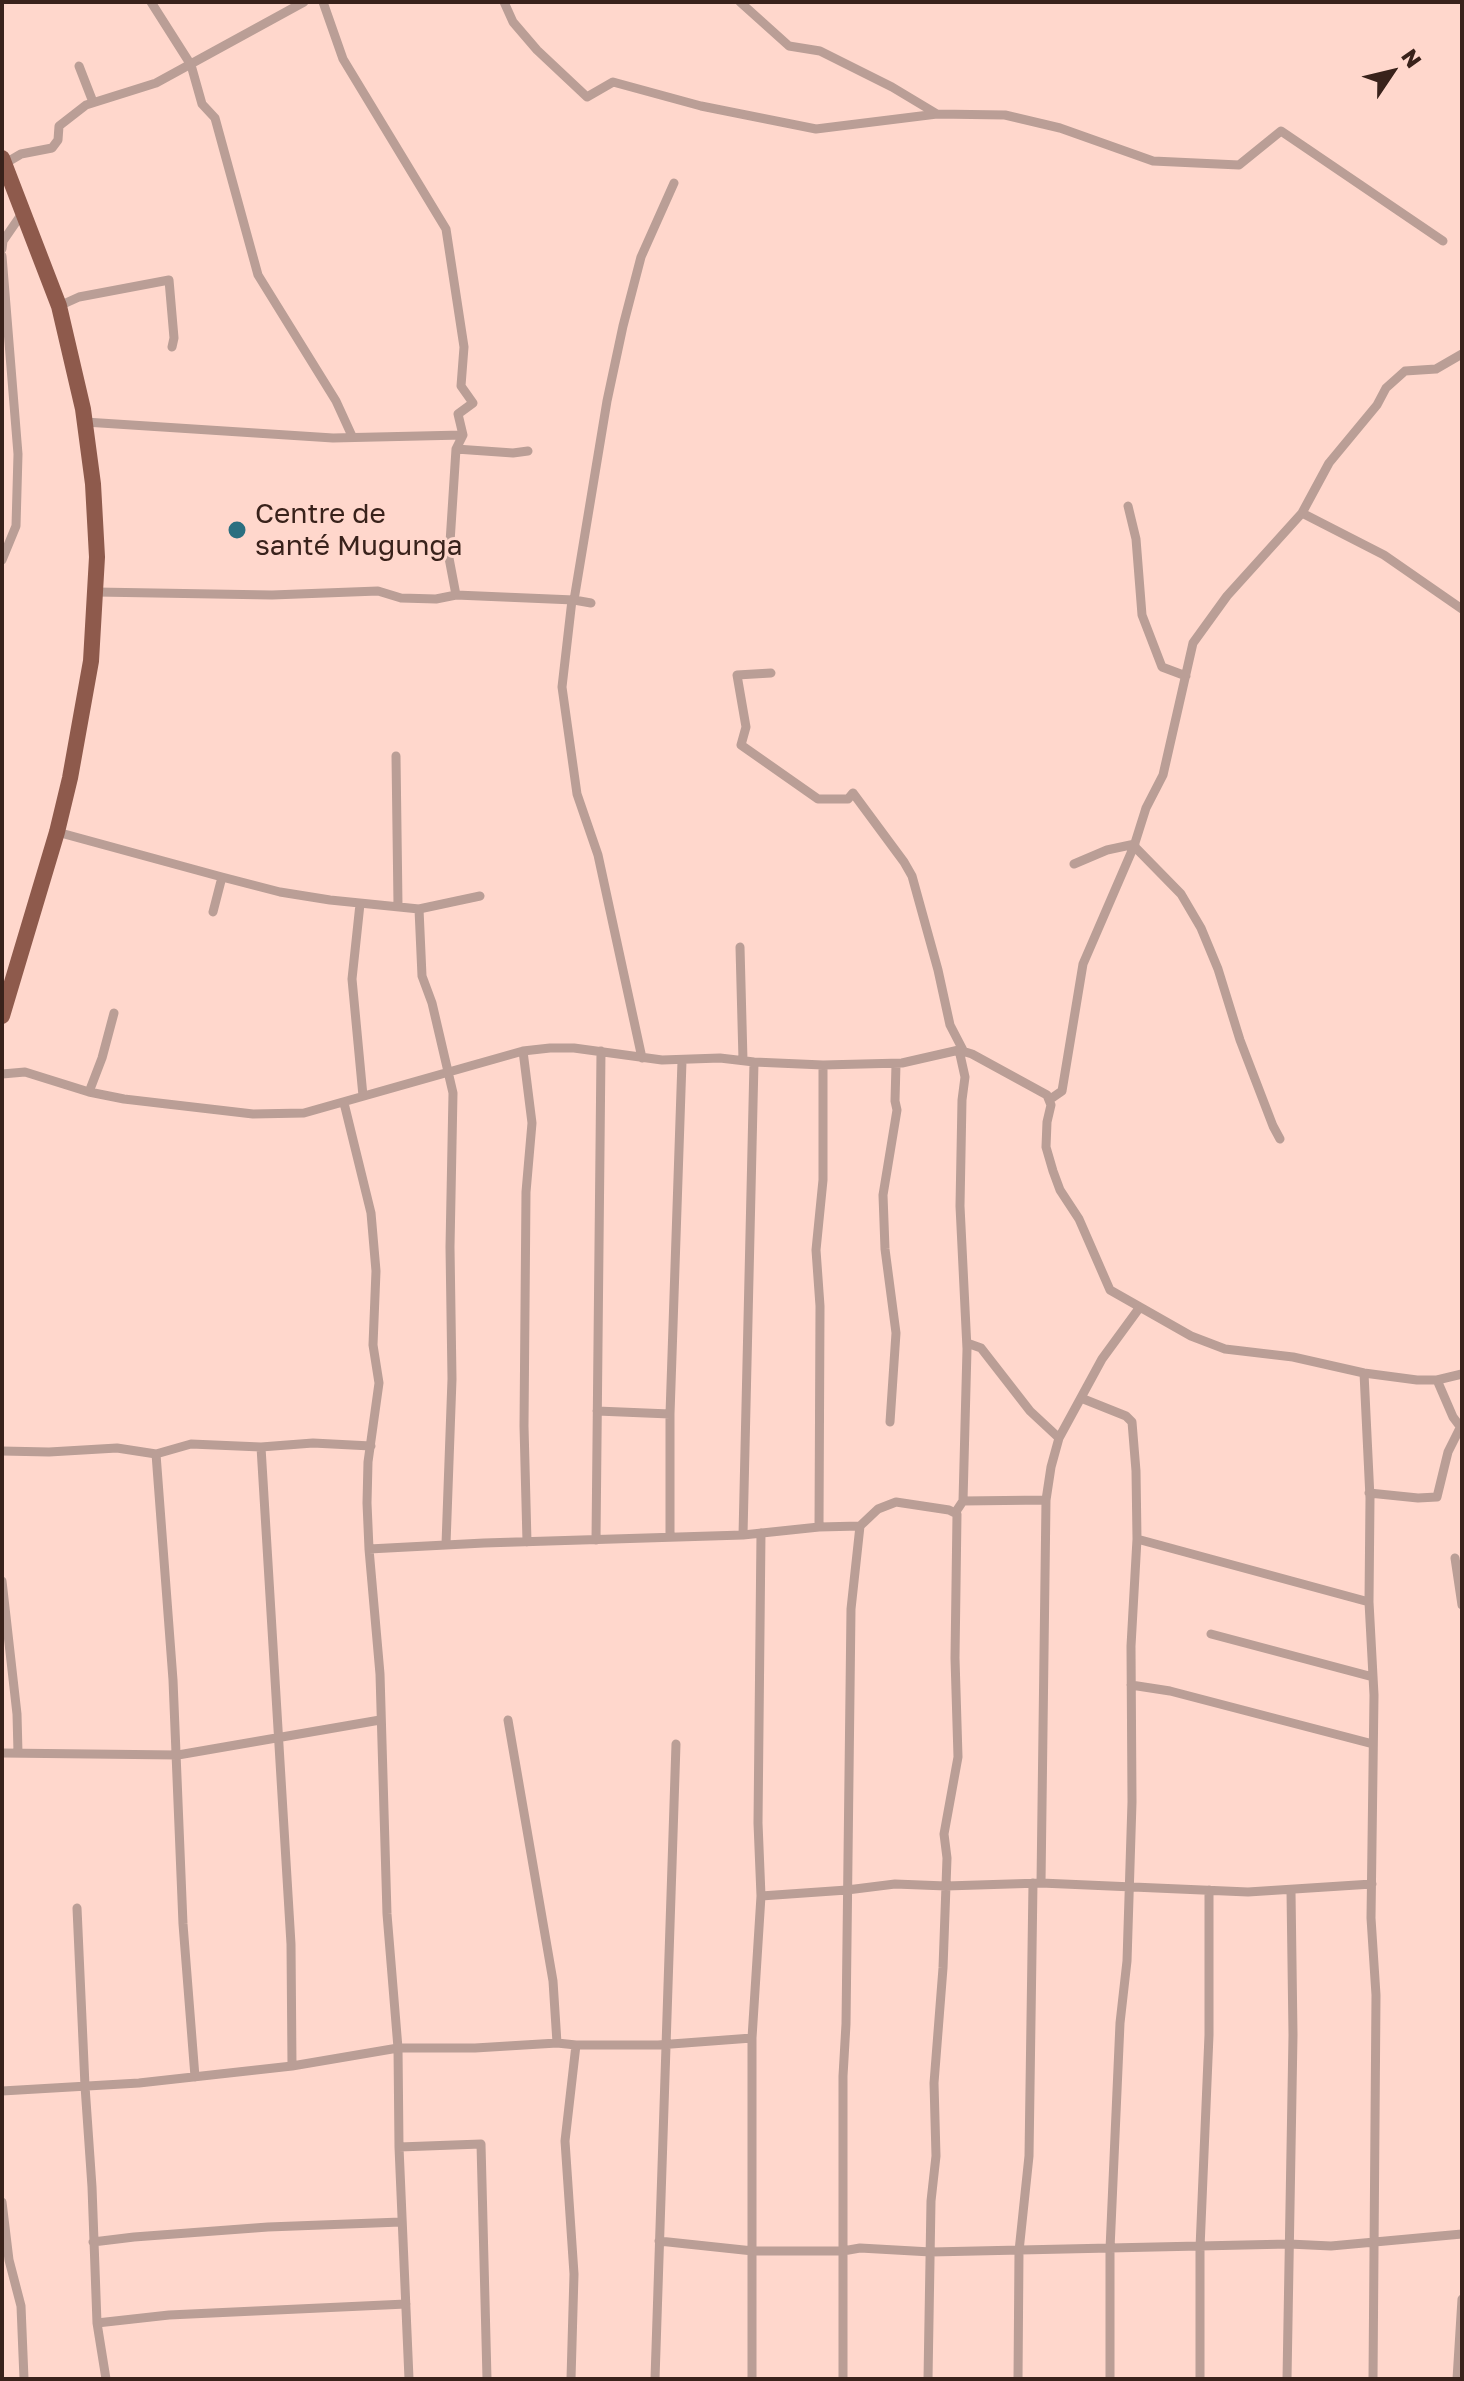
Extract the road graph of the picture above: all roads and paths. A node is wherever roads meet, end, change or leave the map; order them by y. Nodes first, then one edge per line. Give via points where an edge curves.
1 (151, 2) edge
2 (304, 2) edge
3 (323, 2) edge
4 (504, 2) edge
5 (740, 2) edge
6 (191, 65) junction
7 (79, 66) dead end
8 (93, 102) junction
9 (937, 114) junction
10 (3, 161) edge
11 (674, 183) dead end
12 (23, 212) junction
13 (1443, 241) dead end
14 (2, 249) edge
15 (2, 256) edge
16 (59, 306) junction
17 (172, 347) dead end
18 (1462, 354) edge
19 (85, 422) junction
20 (463, 435) junction
21 (352, 436) junction
22 (456, 449) junction
23 (528, 451) dead end
24 (1128, 506) dead end
25 (1302, 513) junction
26 (2, 560) edge
27 (96, 592) junction
28 (456, 595) junction
29 (573, 600) junction
30 (591, 603) dead end
31 (1462, 609) edge
32 (771, 673) dead end
33 (1186, 676) junction
34 (396, 756) dead end
35 (57, 832) junction
36 (1134, 845) junction
37 (1074, 864) dead end
38 (222, 877) junction
39 (480, 896) dead end
40 (360, 904) junction
41 (398, 905) junction
42 (419, 909) junction
43 (213, 912) dead end
44 (740, 947) dead end
45 (114, 1013) dead end
46 (2, 1016) edge
47 (523, 1051) junction
48 (601, 1051) junction
49 (962, 1051) junction
50 (642, 1058) junction
51 (743, 1060) junction
52 (682, 1061) junction
53 (754, 1062) junction
54 (896, 1064) junction
55 (823, 1065) junction
56 (446, 1073) junction
57 (2, 1074) edge
58 (89, 1092) junction
59 (363, 1096) junction
60 (1049, 1100) junction
61 (344, 1103) junction
62 (1280, 1139) dead end
63 (1140, 1307) junction
64 (967, 1343) junction
65 (1364, 1373) junction
66 (1462, 1374) edge
67 (1437, 1380) junction
68 (1081, 1398) junction
69 (597, 1411) junction
70 (670, 1414) junction
71 (890, 1422) dead end
72 (1461, 1428) edge
73 (1059, 1438) junction
74 (371, 1446) junction
75 (261, 1447) junction
76 (2, 1451) edge
77 (156, 1454) junction
78 (1369, 1493) junction
79 (1046, 1500) junction
80 (963, 1501) junction
81 (955, 1513) junction
82 (860, 1526) junction
83 (819, 1527) junction
84 (761, 1533) junction
85 (743, 1535) junction
86 (670, 1537) junction
87 (1137, 1539) junction
88 (596, 1540) junction
89 (527, 1542) junction
90 (446, 1544) junction
91 (369, 1549) junction
92 (1455, 1558) dead end
93 (2, 1581) edge
94 (1369, 1602) junction
95 (1462, 1605) edge
96 (1211, 1634) dead end
97 (1373, 1677) junction
98 (1131, 1685) junction
99 (380, 1720) junction
100 (508, 1720) dead end
101 (279, 1738) junction
102 (676, 1744) dead end
103 (1373, 1744) junction
104 (2, 1753) edge
105 (18, 1753) junction
106 (178, 1755) junction
107 (1037, 1883) junction
108 (1372, 1884) junction
109 (946, 1886) junction
110 (1128, 1887) junction
111 (847, 1890) junction
112 (1209, 1890) junction
113 (1291, 1891) junction
114 (761, 1896) junction
115 (77, 1908) dead end
116 (752, 2038) junction
117 (557, 2043) junction
118 (667, 2044) junction
119 (576, 2045) junction
120 (398, 2048) junction
121 (292, 2066) junction
122 (195, 2077) junction
123 (85, 2086) junction
124 (2, 2091) edge
125 (399, 2147) junction
126 (2, 2202) edge
127 (401, 2222) junction
128 (1462, 2234) edge
129 (659, 2241) junction
130 (93, 2242) junction
131 (1376, 2243) junction
132 (1289, 2244) junction
133 (1200, 2248) junction
134 (1110, 2249) junction
135 (753, 2251) junction
136 (843, 2251) junction
137 (1019, 2251) junction
138 (931, 2252) junction
139 (1462, 2299) edge
140 (406, 2304) junction
141 (97, 2323) junction
142 (24, 2379) edge
143 (106, 2379) edge
144 (409, 2379) edge
145 (487, 2379) edge
146 (571, 2379) edge
147 (655, 2379) edge
148 (752, 2379) edge
149 (843, 2379) edge
150 (928, 2379) edge
151 (1018, 2379) edge
152 (1110, 2379) edge
153 (1200, 2379) edge
154 (1287, 2379) edge
155 (1373, 2379) edge
156 (1457, 2379) edge

1 - 6 street
2 - 6 street
3 - 20 street via 343,59 446,229 464,347 461,386 473,403 458,414
4 - 9 street via 537,50 587,97 613,82 816,129
5 - 9 street via 789,46 820,51
6 - 8 street via 156,83
6 - 21 street via 202,104 215,118 258,275
7 - 8 street
8 - 10 street via 59,126 52,148
9 - 13 street via 1005,115 1153,161 1239,165 1281,131
10 - 12 highway
11 - 29 street via 641,257 619,341
12 - 14 street
12 - 16 highway
15 - 26 street via 18,454 16,526
16 - 17 street via 79,297 169,280
16 - 19 highway
18 - 25 street via 1436,369 1405,371 1386,388 1329,463
19 - 21 street
19 - 27 highway via 94,498
20 - 21 street
20 - 22 street
22 - 23 street
22 - 28 street via 449,558
24 - 33 street via 1142,615 1162,667
25 - 31 street via 1384,555
25 - 33 street via 1227,596 1193,643
27 - 28 street via 378,591 436,599
27 - 35 highway via 89,673
28 - 29 street
29 - 30 street
29 - 50 street via 562,687 577,794 598,855
32 - 49 street via 737,675 746,727 741,745 818,799 848,799 853,793 904,862
33 - 36 street via 1163,775
34 - 41 street
35 - 38 street
35 - 46 highway
36 - 37 street
36 - 60 street via 1083,964 1062,1091
36 - 62 street via 1181,894 1201,928
38 - 40 street
38 - 43 street
39 - 42 street
40 - 41 street
40 - 59 street via 352,979
41 - 42 street
42 - 56 street via 422,976
44 - 51 street
45 - 58 street
47 - 48 street
47 - 56 street
47 - 89 street via 532,1123 526,1192
48 - 50 street
48 - 69 street
49 - 54 street
49 - 60 street via 1039,1089
49 - 64 street via 960,1206
50 - 52 street
51 - 52 street
51 - 53 street
52 - 70 street
53 - 55 street
53 - 85 street
54 - 55 street
54 - 71 street via 897,1110 883,1195 896,1333
55 - 83 street via 823,1180 816,1250
56 - 59 street
56 - 90 street via 453,1093
57 - 58 street via 25,1072
58 - 61 street via 253,1114 304,1113
59 - 61 street
60 - 63 street via 1046,1147 1060,1190 1079,1219 1110,1290
61 - 74 street via 371,1213 376,1271 373,1345 379,1383
63 - 65 street via 1225,1349
63 - 68 street
64 - 73 street via 981,1348 1030,1411
64 - 80 street
65 - 67 street
65 - 78 street
66 - 67 street
67 - 72 street
68 - 73 street
68 - 87 street via 1132,1422
69 - 70 street
69 - 88 street
70 - 86 street
72 - 78 street via 1448,1452 1437,1497
73 - 79 street
74 - 75 street
74 - 91 street
75 - 77 street via 191,1444
75 - 101 street
76 - 77 street via 117,1448
77 - 106 street
78 - 94 street
79 - 80 street
79 - 107 street
80 - 81 street
81 - 82 street via 896,1502 878,1509
81 - 109 street via 958,1757 944,1834
82 - 83 street
82 - 111 street via 851,1609
83 - 84 street
84 - 85 street
84 - 114 street
85 - 86 street
86 - 88 street
87 - 94 street
87 - 98 street
88 - 89 street
89 - 90 street
90 - 91 street
91 - 99 street
92 - 95 street
93 - 105 street
94 - 97 street
96 - 97 street
97 - 103 street
98 - 103 street
98 - 110 street
99 - 101 street
99 - 120 street via 384,1872
100 - 117 street via 553,1981
101 - 106 street
101 - 121 street
102 - 118 street
103 - 108 street
104 - 105 street
105 - 106 street
106 - 122 street
107 - 109 street
107 - 110 street
107 - 137 street via 1029,2156
108 - 113 street
108 - 131 street
109 - 111 street via 895,1884
109 - 138 street
110 - 112 street
110 - 134 street
111 - 114 street
111 - 136 street
112 - 113 street
112 - 133 street
113 - 132 street
114 - 116 street
115 - 123 street
116 - 118 street
116 - 135 street
117 - 119 street
117 - 120 street
118 - 119 street
118 - 129 street
119 - 146 street via 565,2141 574,2274
120 - 121 street
120 - 125 street
121 - 122 street
122 - 123 street
123 - 124 street
123 - 130 street
125 - 127 street
125 - 145 street via 481,2144
126 - 142 street via 21,2306
127 - 130 street
127 - 140 street
128 - 131 street
129 - 135 street
129 - 147 street
130 - 141 street
131 - 132 street
131 - 155 street
132 - 133 street
132 - 154 street
133 - 134 street
133 - 153 street
134 - 137 street
134 - 152 street
135 - 136 street
135 - 148 street
136 - 138 street
136 - 149 street
137 - 138 street
137 - 151 street
138 - 150 street
139 - 156 street
140 - 141 street
140 - 144 street
141 - 143 street

